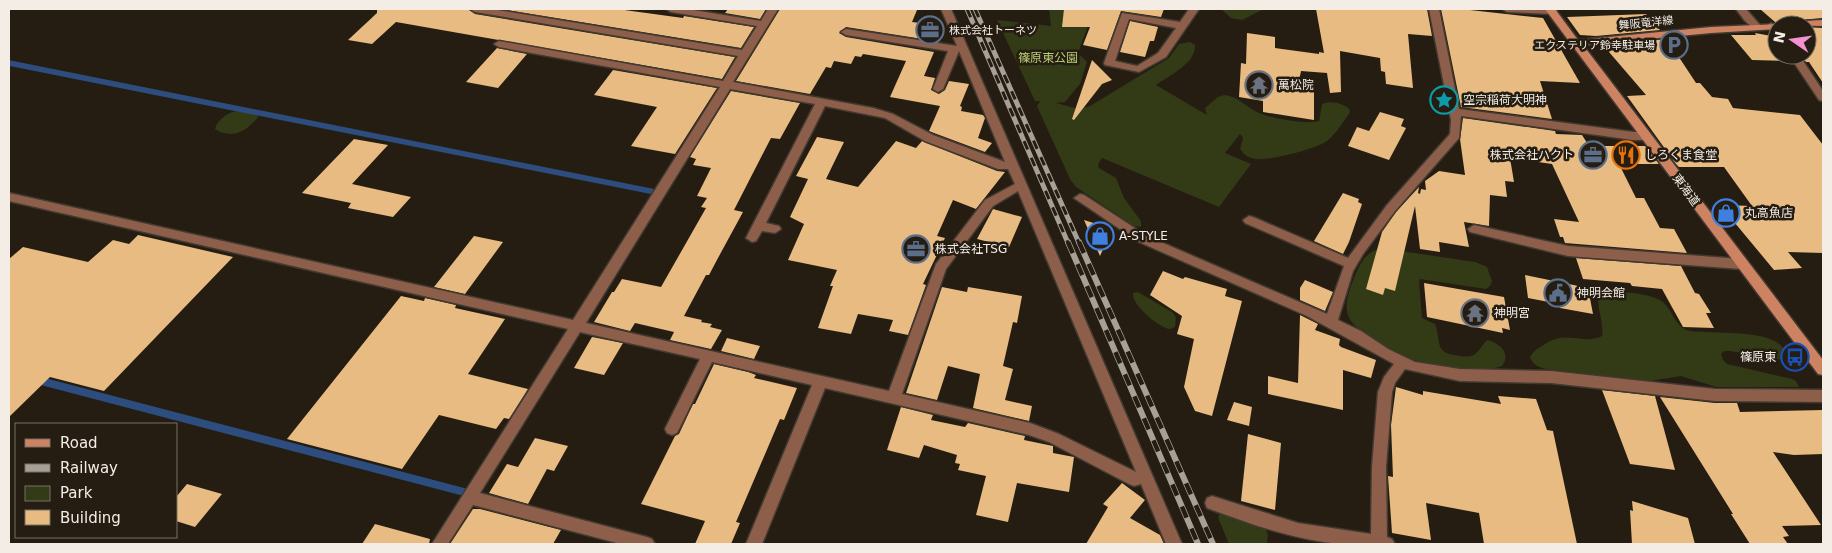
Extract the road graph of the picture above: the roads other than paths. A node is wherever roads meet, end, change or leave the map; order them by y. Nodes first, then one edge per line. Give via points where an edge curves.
1 (476, 9) edge
2 (671, 9) edge
3 (773, 9) edge
4 (946, 9) edge
5 (1194, 9) edge
6 (1434, 9) edge
7 (1507, 9) edge
8 (1741, 9) edge
9 (487, 10) edge
10 (1551, 10) edge
11 (764, 24) junction
12 (1183, 26) junction
13 (1757, 27) junction
14 (1767, 28) edge
15 (846, 32) dead end
16 (1577, 43) junction
17 (499, 44) dead end
18 (958, 49) junction
19 (744, 54) junction
20 (1801, 65) edge
21 (727, 84) junction
22 (938, 89) dead end
23 (1823, 98) edge
24 (822, 101) junction
25 (1455, 112) junction
26 (1646, 136) junction
27 (1013, 164) junction
28 (1022, 186) junction
29 (9, 197) edge
30 (1080, 198) dead end
31 (1249, 220) dead end
32 (758, 226) junction
33 (775, 229) dead end
34 (1474, 229) dead end
35 (752, 238) dead end
36 (1351, 264) junction
37 (1741, 264) junction
38 (1331, 321) junction
39 (576, 326) junction
40 (708, 356) junction
41 (1402, 363) junction
42 (1823, 370) edge
43 (820, 381) junction
44 (1823, 396) edge
45 (894, 398) junction
46 (672, 429) dead end
47 (1145, 477) junction
48 (469, 497) junction
49 (1212, 503) dead end
50 (440, 544) edge
51 (647, 544) edge
52 (754, 544) edge
53 (1174, 544) edge
54 (1382, 544) edge

1 - 9 street
2 - 11 street
3 - 11 street
4 - 18 street
5 - 12 street
6 - 25 street
7 - 10 street
8 - 13 street
9 - 19 street
10 - 16 main road, 東海道
11 - 19 street
12 - 12 street via 1162,55 1139,69 1109,63 1124,15
13 - 14 main road, 舞阪竜洋線
13 - 16 main road, 舞阪竜洋線
15 - 18 street
16 - 26 main road, 東海道
17 - 21 street
18 - 22 street
18 - 27 street
19 - 21 street
20 - 23 street
21 - 24 street
21 - 39 street
24 - 27 street via 880,112 928,138 1002,166
24 - 32 street
25 - 26 street
25 - 36 street via 1457,128 1451,142 1391,208
26 - 37 main road, 東海道
27 - 28 street
28 - 45 street via 989,203 940,267
28 - 47 street
29 - 39 street
30 - 38 street via 1143,239
31 - 36 street
32 - 33 street
32 - 35 street
34 - 37 street via 1568,251
36 - 38 street
37 - 42 main road, 東海道
38 - 41 street
39 - 40 street
39 - 48 street
40 - 43 street
40 - 46 street
41 - 44 street via 1429,371 1476,376 1551,377 1715,395
41 - 54 street via 1389,380 1385,392 1379,467
43 - 45 street
43 - 52 street
45 - 47 street via 1043,433 1134,480
47 - 53 street
48 - 50 street
48 - 51 street
49 - 54 street via 1298,530

